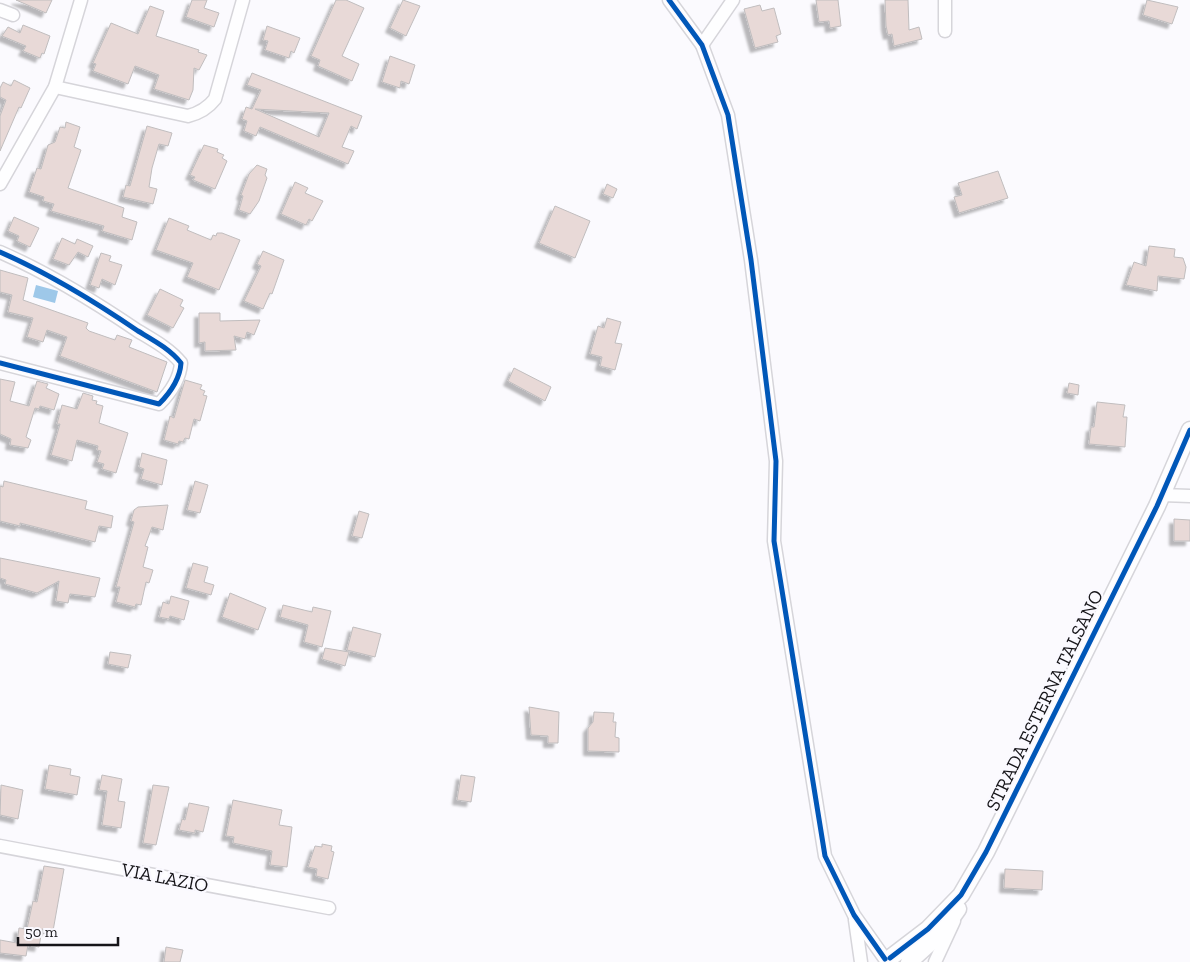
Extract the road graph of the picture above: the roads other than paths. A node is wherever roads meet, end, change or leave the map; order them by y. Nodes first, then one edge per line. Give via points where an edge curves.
1 (81, 0) edge
2 (243, 0) edge
3 (669, 0) edge
4 (733, 0) edge
5 (945, 0) edge
6 (0, 10) edge
7 (13, 16) dead end
8 (945, 31) dead end
9 (702, 45) junction
10 (55, 87) junction
11 (0, 184) edge
12 (0, 252) edge
13 (0, 363) edge
14 (1190, 430) edge
15 (1162, 495) junction
16 (1190, 496) edge
17 (0, 846) edge
18 (961, 895) junction
19 (329, 908) dead end
20 (957, 912) junction
21 (854, 915) junction
22 (888, 960) edge
23 (861, 962) edge
24 (909, 962) edge
25 (935, 962) edge

1 - 10 street
2 - 10 street via 215,99 209,107 197,113 188,116
3 - 9 street
4 - 9 street
5 - 8 street
6 - 7 street
9 - 21 street via 728,115 751,260 776,462 774,541 824,856
10 - 11 street
12 - 13 street via 38,269 126,323 181,363 180,372 159,404
14 - 15 street, STRADA ESTERNA TALSANO
15 - 16 street
15 - 18 street, STRADA ESTERNA TALSANO via 986,852
17 - 19 street, VIA LAZIO
18 - 20 street, STRADA ESTERNA TALSANO
18 - 22 street, STRADA ESTERNA TALSANO via 928,929
20 - 24 street, STRADA ESTERNA TALSANO via 942,933
20 - 25 street
21 - 22 street
21 - 23 street

